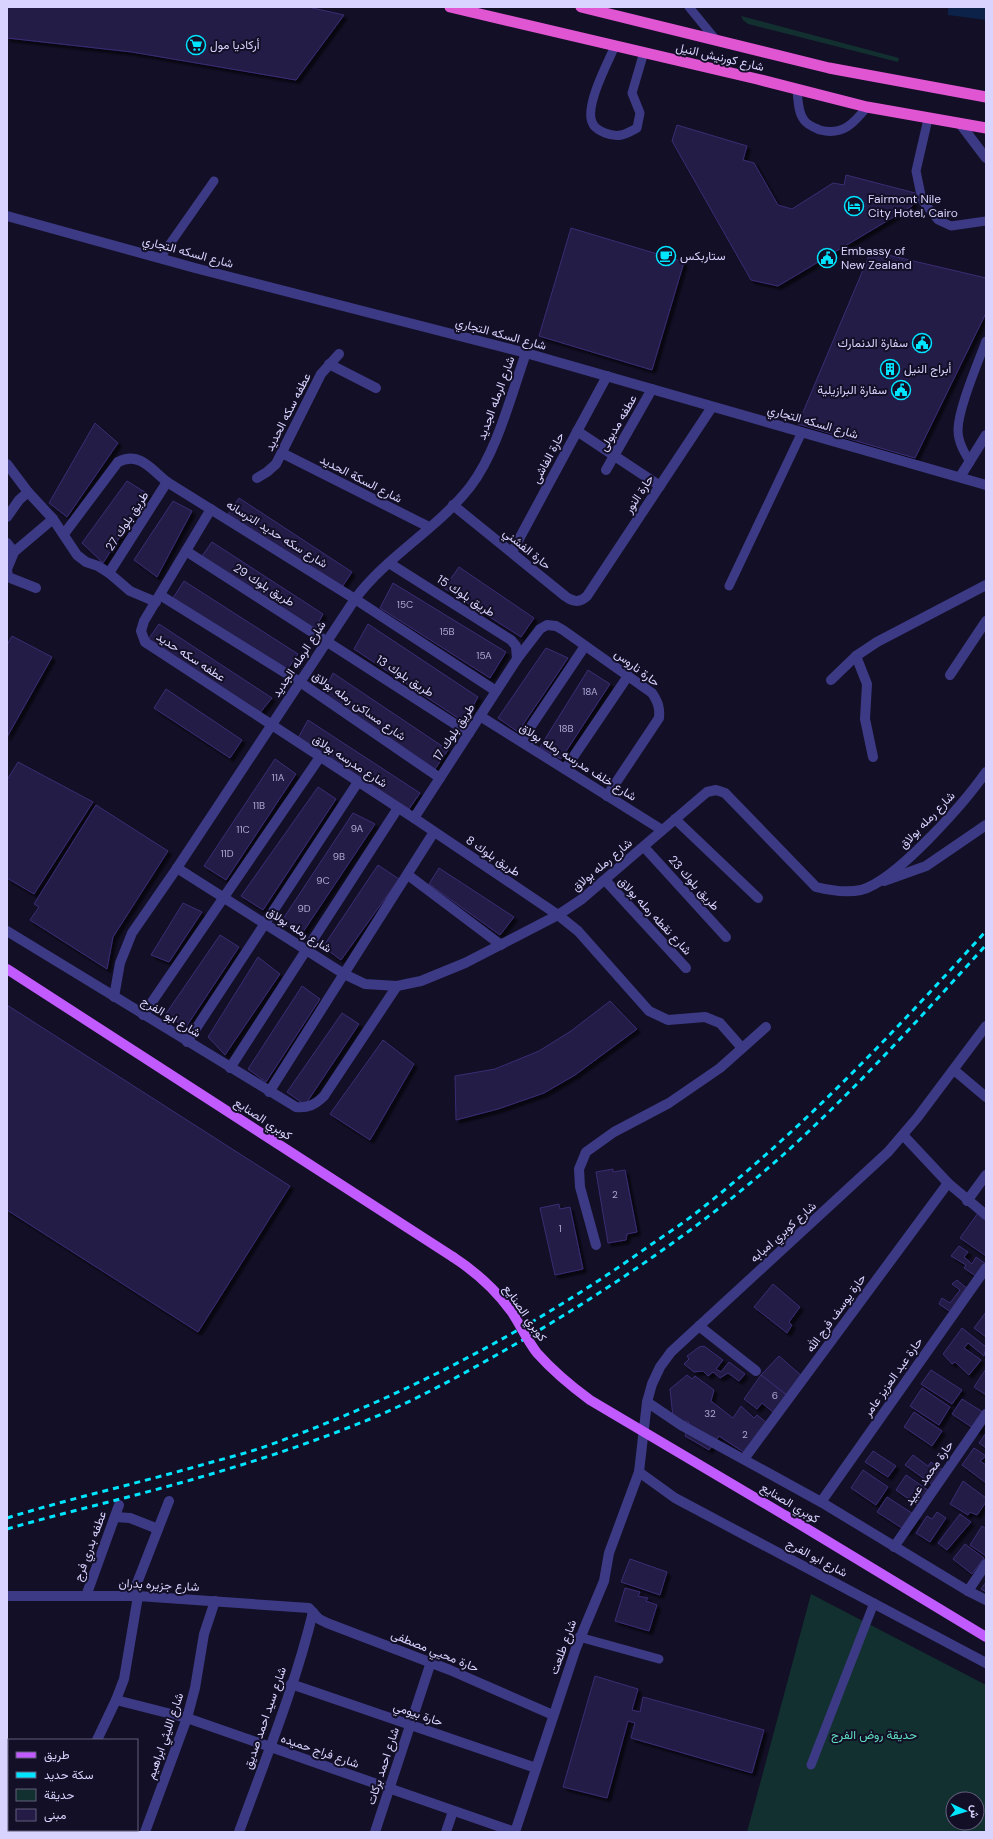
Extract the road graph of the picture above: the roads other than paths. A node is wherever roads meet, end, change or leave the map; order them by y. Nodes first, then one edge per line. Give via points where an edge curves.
1 (450, 7) edge
2 (581, 7) edge
3 (689, 7) edge
4 (716, 40) junction
5 (615, 46) junction
6 (644, 52) junction
7 (797, 90) junction
8 (986, 97) edge
9 (867, 107) junction
10 (928, 119) junction
11 (961, 125) junction
12 (986, 128) edge
13 (986, 158) edge
14 (214, 181) dead end
15 (7, 216) edge
16 (986, 221) edge
17 (160, 258) junction
18 (986, 341) edge
19 (526, 353) junction
20 (339, 354) dead end
21 (329, 364) junction
22 (606, 376) junction
23 (376, 388) dead end
24 (652, 389) junction
25 (712, 407) junction
26 (577, 431) junction
27 (802, 432) junction
28 (986, 434) edge
29 (282, 453) junction
30 (615, 456) junction
31 (970, 462) junction
32 (7, 464) edge
33 (606, 470) dead end
34 (960, 477) junction
35 (257, 478) dead end
36 (167, 482) junction
37 (984, 483) edge
38 (660, 486) junction
39 (28, 492) junction
40 (453, 505) junction
41 (211, 509) junction
42 (7, 517) edge
43 (53, 519) junction
44 (429, 527) junction
45 (64, 534) junction
46 (7, 543) edge
47 (186, 551) junction
48 (14, 552) junction
49 (512, 552) junction
50 (389, 563) junction
51 (109, 573) junction
52 (986, 585) edge
53 (729, 586) dead end
54 (36, 588) dead end
55 (587, 596) joint
56 (158, 598) junction
57 (355, 599) junction
58 (986, 621) edge
59 (327, 641) junction
60 (584, 646) junction
61 (856, 656) junction
62 (517, 659) junction
63 (950, 675) dead end
64 (628, 676) junction
65 (831, 680) dead end
66 (300, 682) junction
67 (496, 691) junction
68 (480, 716) junction
69 (272, 725) junction
70 (469, 733) junction
71 (520, 741) junction
72 (320, 756) junction
73 (873, 757) dead end
74 (565, 769) junction
75 (986, 772) edge
76 (440, 778) junction
77 (358, 782) junction
78 (607, 796) junction
79 (398, 808) junction
80 (414, 818) junction
81 (675, 819) junction
82 (986, 825) edge
83 (662, 830) junction
84 (434, 832) junction
85 (644, 847) junction
86 (177, 868) junction
87 (408, 875) junction
88 (605, 880) junction
89 (876, 884) junction
90 (224, 897) junction
91 (758, 898) dead end
92 (558, 915) junction
93 (265, 924) junction
94 (7, 931) edge
95 (726, 936) dead end
96 (501, 945) junction
97 (306, 950) junction
98 (686, 968) dead end
99 (7, 969) edge
100 (344, 974) junction
101 (397, 986) junction
102 (114, 997) junction
103 (143, 1015) junction
104 (766, 1027) dead end
105 (985, 1030) edge
106 (187, 1042) junction
107 (742, 1048) junction
108 (230, 1068) junction
109 (954, 1070) junction
110 (269, 1092) junction
111 (986, 1097) edge
112 (903, 1135) junction
113 (986, 1175) edge
114 (948, 1183) junction
115 (967, 1201) junction
116 (986, 1216) edge
117 (596, 1245) dead end
118 (986, 1268) edge
119 (699, 1326) junction
120 (756, 1371) dead end
121 (647, 1402) junction
122 (986, 1414) edge
123 (744, 1459) junction
124 (639, 1472) junction
125 (169, 1501) dead end
126 (821, 1502) junction
127 (119, 1505) dead end
128 (115, 1517) junction
129 (158, 1529) junction
130 (894, 1547) junction
131 (986, 1564) edge
132 (968, 1591) junction
133 (7, 1596) edge
134 (86, 1596) junction
135 (135, 1596) junction
136 (986, 1600) edge
137 (215, 1601) junction
138 (874, 1603) junction
139 (311, 1610) junction
140 (986, 1636) edge
141 (579, 1638) junction
142 (659, 1659) dead end
143 (431, 1662) junction
144 (986, 1663) edge
145 (291, 1684) junction
146 (116, 1700) junction
147 (553, 1715) junction
148 (187, 1718) junction
149 (410, 1725) junction
150 (97, 1739) edge
151 (270, 1748) junction
152 (811, 1765) dead end
153 (536, 1768) junction
154 (389, 1789) junction
155 (453, 1811) junction
156 (145, 1832) edge
157 (239, 1832) edge
158 (375, 1832) edge
159 (446, 1832) edge
160 (515, 1832) edge

1 - 5 highway, شارع كورنيش النيل
2 - 4 highway, شارع كورنيش النيل
3 - 4 lane
4 - 8 highway, شارع كورنيش النيل via 829,68
5 - 6 highway, شارع كورنيش النيل
5 - 6 lane via 590,110 592,122 598,131 616,137 637,128 640,113 632,93
6 - 7 highway, شارع كورنيش النيل
7 - 9 highway, شارع كورنيش النيل
7 - 9 lane via 799,109 804,120 816,129 831,133 843,130 856,121
9 - 10 highway, شارع كورنيش النيل
10 - 11 highway, شارع كورنيش النيل
10 - 16 lane via 916,171 922,200 938,220 951,226
11 - 12 highway, شارع كورنيش النيل
11 - 13 street
14 - 17 lane
15 - 17 street, شارع السكه التجاري
17 - 19 street, شارع السكه التجاري
18 - 31 lane via 961,411 958,430 961,446
19 - 22 street, شارع السكه التجاري
19 - 40 street, شارع الرمله الجديد via 484,467
20 - 21 street, عطفه سكه الحديد
21 - 23 street
21 - 29 street, عطفه سكه الحديد via 321,374
22 - 24 street, شارع السكه التجاري
22 - 26 street, حارة الفاشى
24 - 25 street, شارع السكه التجاري
24 - 30 street, عطفه مدبولى
25 - 27 street, شارع السكه التجاري
25 - 38 street, حارة النور
26 - 30 street
26 - 49 street, حارة الفاشى
27 - 34 street, شارع السكه التجاري
27 - 53 lane
28 - 31 street
29 - 35 street, عطفه سكه الحديد via 276,464
29 - 44 street, شارع السكة الحديد
30 - 33 street, عطفه مدبولى
30 - 38 street
31 - 34 street
32 - 39 street, شارع مساكن رمله بولاق
34 - 37 street, شارع السكه التجاري
36 - 41 street, شارع سكه حديد الترسانه
36 - 45 street, شارع سكه حديد الترسانه via 138,459 128,457 118,462
36 - 51 street, طريق بلوك 27
38 - 55 street, حارة النور
39 - 42 street
39 - 43 street, شارع مساكن رمله بولاق
40 - 44 street, شارع الرمله الجديد
40 - 49 street, حارة الفشني
41 - 47 street, عطفه سكه حديد
41 - 57 street, شارع سكه حديد الترسانه
43 - 45 street, شارع مساكن رمله بولاق
43 - 48 street
44 - 50 street, شارع الرمله الجديد
45 - 51 street, شارع مساكن رمله بولاق via 77,555
46 - 48 street
47 - 56 street, عطفه سكه حديد
47 - 59 street, طريق بلوك 29
48 - 54 street via 7,569 8,577
49 - 55 street, حارة الفشني via 569,599 579,601
50 - 57 street, شارع الرمله الجديد via 368,581
50 - 62 street, طريق بلوك 15 via 511,640 516,646
51 - 56 street, شارع مساكن رمله بولاق via 130,591
52 - 61 street via 877,642
56 - 66 street, شارع مساكن رمله بولاق
56 - 69 street, عطفه سكه حديد via 141,631 145,642
57 - 59 street, شارع الرمله الجديد
57 - 67 street, شارع سكه حديد الترسانه
58 - 63 street
59 - 66 street, شارع الرمله الجديد
59 - 70 street, طريق بلوك 13
60 - 62 street, حارة ناروس via 556,626 547,625 540,629
60 - 64 street, حارة ناروس
60 - 71 street
61 - 65 street
61 - 73 street via 867,684 864,719
62 - 67 street, طريق بلوك 17
64 - 74 street
64 - 78 street, حارة ناروس via 652,693 660,710 659,718
66 - 69 street, شارع الرمله الجديد
66 - 76 street, شارع مساكن رمله بولاق
67 - 68 street, طريق بلوك 17
68 - 70 street, طريق بلوك 17
68 - 71 street, شارع خلف مدرسه رمله بولاق
69 - 72 street, شارع مدرسه بولاق
69 - 86 street, شارع الرمله الجديد
70 - 76 street, طريق بلوك 17
71 - 74 street, شارع خلف مدرسه رمله بولاق
72 - 77 street, شارع مدرسه بولاق
72 - 90 street
74 - 78 street, شارع خلف مدرسه رمله بولاق
75 - 89 street, شارع رمله بولاق via 914,853
76 - 80 street, طريق بلوك 17
77 - 79 street, شارع مدرسه بولاق
77 - 93 street
78 - 83 street, شارع خلف مدرسه رمله بولاق
79 - 80 street, شارع مدرسه بولاق
79 - 97 street
80 - 84 street, طريق بلوك 8
81 - 83 street, شارع رمله بولاق
81 - 89 street, شارع رمله بولاق via 707,792 716,790 732,800 816,887 847,892
81 - 91 street
82 - 89 street via 926,866
83 - 85 street, شارع رمله بولاق
84 - 87 street
84 - 92 street, طريق بلوك 8
85 - 88 street, شارع رمله بولاق
85 - 95 street, طريق بلوك 23
86 - 90 street, شارع رمله بولاق
86 - 102 street, شارع الرمله الجديد via 132,933 120,963
87 - 96 street
87 - 100 street
88 - 92 street, شارع رمله بولاق
88 - 98 street, شارع نقطه رمله بولاق
90 - 93 street, شارع رمله بولاق
90 - 103 street
92 - 96 street, شارع رمله بولاق
92 - 107 street, طريق بلوك 8 via 578,930 649,1011 668,1020 705,1017 720,1023
93 - 97 street, شارع رمله بولاق
93 - 106 street
94 - 102 street, شارع ابو الفرج
96 - 101 street, شارع رمله بولاق via 444,973
97 - 100 street, شارع رمله بولاق
97 - 108 street
99 - 140 main road, كوبري الصنايع, bridge via 475,1272 495,1290 536,1351 570,1386 590,1400
100 - 101 street, شارع رمله بولاق via 365,984
100 - 110 street
101 - 110 street, شارع ابو الفرج via 324,1096 316,1104 306,1108 296,1107
102 - 103 street, شارع ابو الفرج
103 - 106 street, شارع ابو الفرج
104 - 107 street
105 - 109 street, شارع كوبري امبابه
106 - 108 street, شارع ابو الفرج
107 - 117 street via 720,1068 669,1102 614,1132 586,1152 579,1169 580,1187
108 - 110 street, شارع ابو الفرج
109 - 111 street
109 - 112 street, شارع كوبري امبابه
112 - 114 street
112 - 119 street, شارع كوبري امبابه via 856,1183
113 - 115 street
114 - 115 street
114 - 123 street, حارة يوسف فرج الله
115 - 116 street
118 - 126 street, حارة عبد العزيز عامر
119 - 120 street
119 - 121 street, شارع كوبري امبابه via 671,1352 660,1367
121 - 123 street via 680,1425
121 - 124 street, شارع كوبري امبابه
122 - 130 street, حارة محمد عبيد
123 - 126 street
124 - 138 street, شارع ابو الفرج via 675,1498
124 - 141 street, شارع طلعت via 609,1553 604,1581
125 - 129 street
126 - 130 street
127 - 128 street, عطفه بدري فرج
128 - 129 street via 130,1518
128 - 134 street, عطفه بدري فرج
129 - 135 street
130 - 132 street
131 - 132 street
132 - 136 street
133 - 134 street, شارع جزيره بدران
134 - 135 street, شارع جزيره بدران
135 - 137 street, شارع جزيره بدران
135 - 146 street via 129,1658
137 - 139 street, شارع جزيره بدران
137 - 148 street, شارع الليثي ابراهيم via 204,1634
138 - 144 street, شارع ابو الفرج
138 - 152 lane
139 - 143 street, حارة محيي مصطفى via 327,1623
139 - 145 street, شارع سيد احمد صديق
141 - 142 lane
141 - 147 street, شارع طلعت
143 - 147 street, حارة محيي مصطفى
143 - 149 street, شارع احمد بركات
145 - 149 street, حارة بيومي
145 - 151 street, شارع سيد احمد صديق
146 - 148 street, شارع فراج حميده
146 - 150 street
147 - 153 street, شارع طلعت
148 - 151 street, شارع فراج حميده
148 - 156 street, شارع الليثي ابراهيم
149 - 153 street, حارة بيومي
149 - 154 street, شارع احمد بركات
151 - 154 street, شارع فراج حميده
151 - 157 street, شارع سيد احمد صديق
153 - 160 street, شارع طلعت
154 - 155 street, شارع فراج حميده
154 - 158 street, شارع احمد بركات
155 - 159 street
155 - 160 street, شارع فراج حميده

